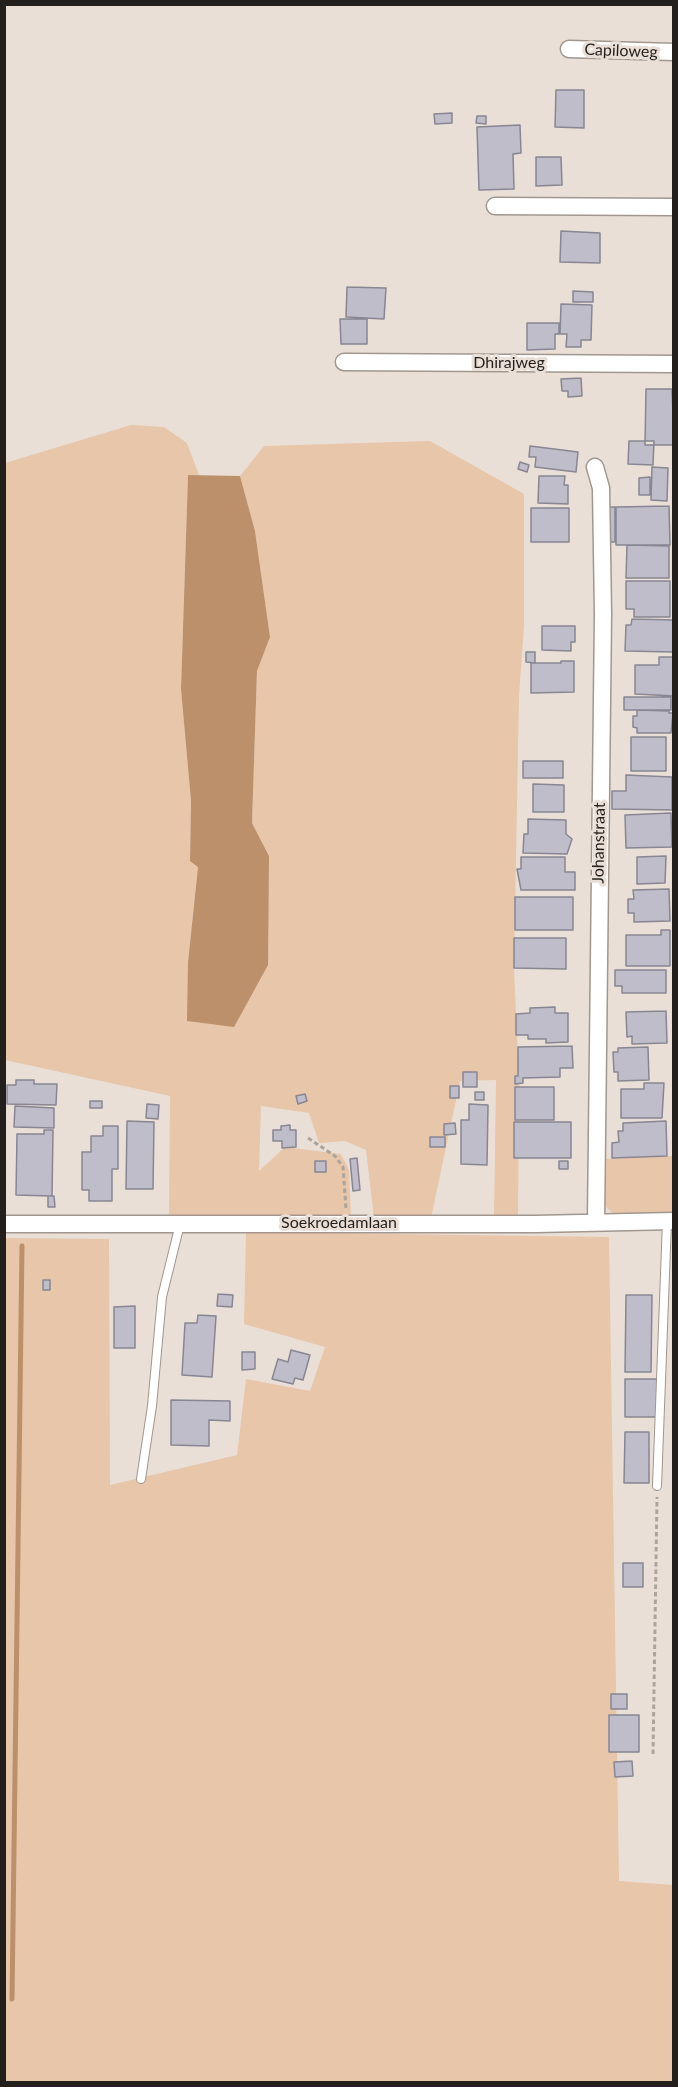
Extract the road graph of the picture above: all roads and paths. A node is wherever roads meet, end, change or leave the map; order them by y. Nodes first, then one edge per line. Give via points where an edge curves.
1 (569, 49) dead end
2 (674, 52) edge
3 (495, 206) dead end
4 (674, 207) edge
5 (344, 362) dead end
6 (674, 364) edge
7 (594, 467) dead end
8 (308, 1138) dead end
9 (596, 1221) junction
10 (670, 1221) edge
11 (347, 1223) junction
12 (4, 1224) edge
13 (180, 1224) junction
14 (141, 1479) dead end
15 (657, 1486) joint
16 (653, 1754) dead end

1 - 2 street, Capiloweg
3 - 4 street
5 - 6 street, Dhirajweg
7 - 9 street, Johanstraat via 601,488 603,614
8 - 11 path via 335,1156 343,1167
9 - 10 street, Soekroedamlaan
9 - 11 street, Soekroedamlaan
10 - 15 lane
11 - 13 street, Soekroedamlaan
12 - 13 street, Soekroedamlaan
13 - 14 lane via 162,1297
15 - 16 path

